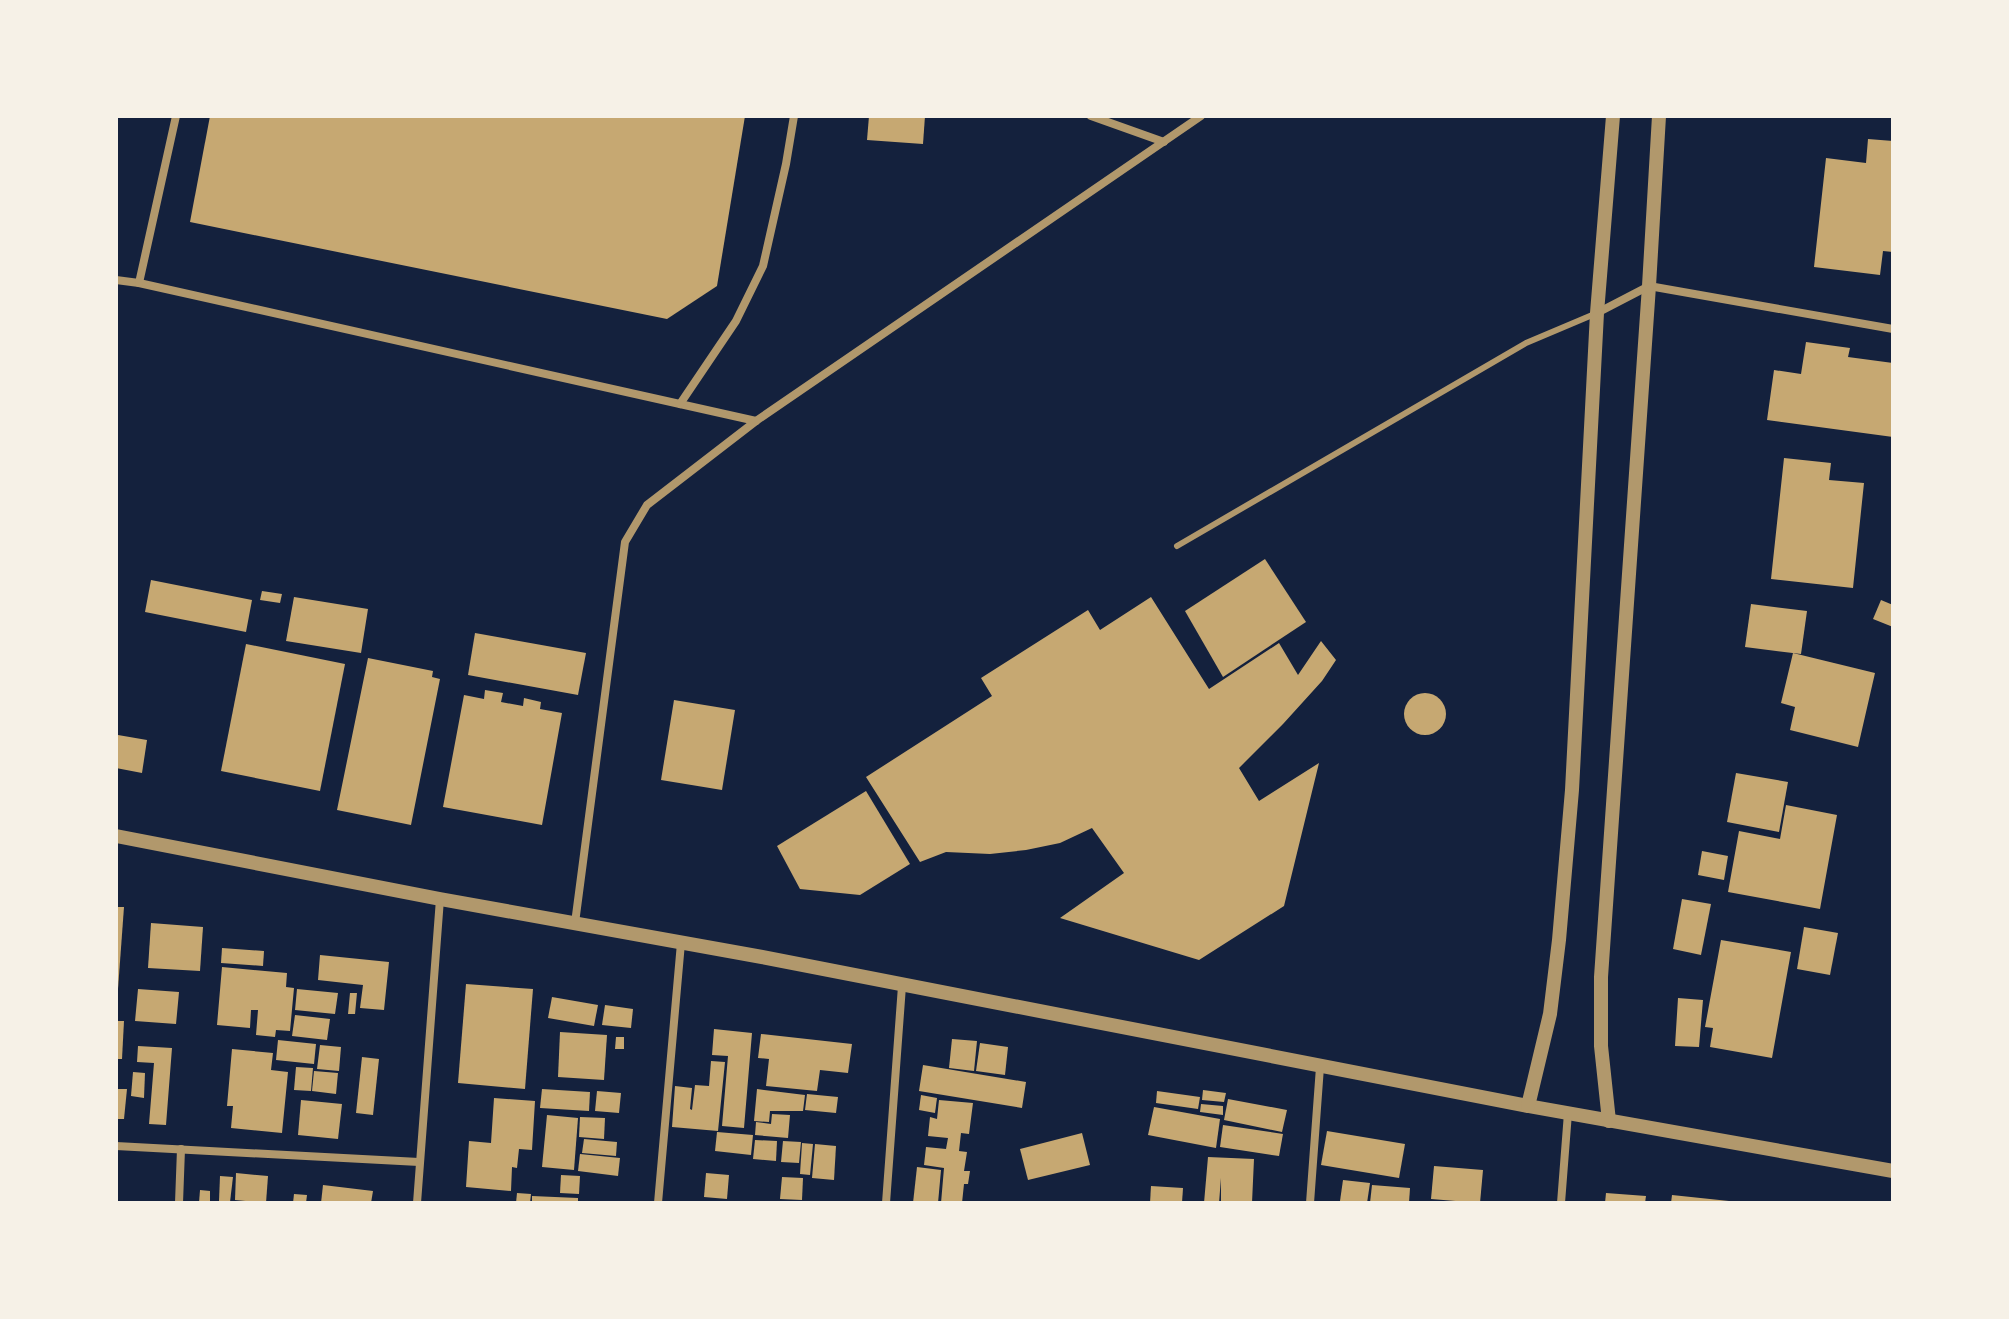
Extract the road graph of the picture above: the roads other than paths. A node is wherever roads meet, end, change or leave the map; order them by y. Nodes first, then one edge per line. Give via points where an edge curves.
1 (176, 116) edge
2 (794, 116) edge
3 (1091, 116) edge
4 (1201, 116) edge
5 (1613, 116) edge
6 (1659, 116) edge
7 (1164, 142) junction
8 (116, 280) edge
9 (139, 283) junction
10 (1649, 286) junction
11 (1597, 313) junction
12 (1893, 329) edge
13 (680, 404) junction
14 (756, 421) junction
15 (1177, 546) dead end
16 (116, 836) edge
17 (440, 899) junction
18 (575, 923) junction
19 (681, 943) junction
20 (902, 986) junction
21 (1320, 1067) junction
22 (1528, 1106) junction
23 (1568, 1113) junction
24 (1609, 1121) junction
25 (116, 1146) edge
26 (181, 1149) junction
27 (419, 1162) junction
28 (1893, 1171) edge
29 (179, 1203) edge
30 (417, 1203) edge
31 (658, 1203) edge
32 (886, 1203) edge
33 (1310, 1203) edge
34 (1561, 1203) edge

1 - 9 street
2 - 13 street via 763,266 736,321
3 - 7 street
4 - 7 street
5 - 11 street
6 - 10 street
7 - 14 street
8 - 9 street
9 - 13 street
10 - 11 street
10 - 12 street
10 - 24 street via 1601,977
11 - 15 lane via 1526,343
11 - 22 street via 1561,925 1550,1014
13 - 14 street
14 - 18 street via 647,505 625,542
16 - 17 street
17 - 18 street
17 - 27 street
18 - 19 street
19 - 20 street
19 - 31 street
20 - 21 street
20 - 32 street
21 - 22 street
21 - 33 street
22 - 23 street
23 - 24 street
23 - 34 street
24 - 28 street
25 - 26 street
26 - 27 street
26 - 29 street
27 - 30 street

